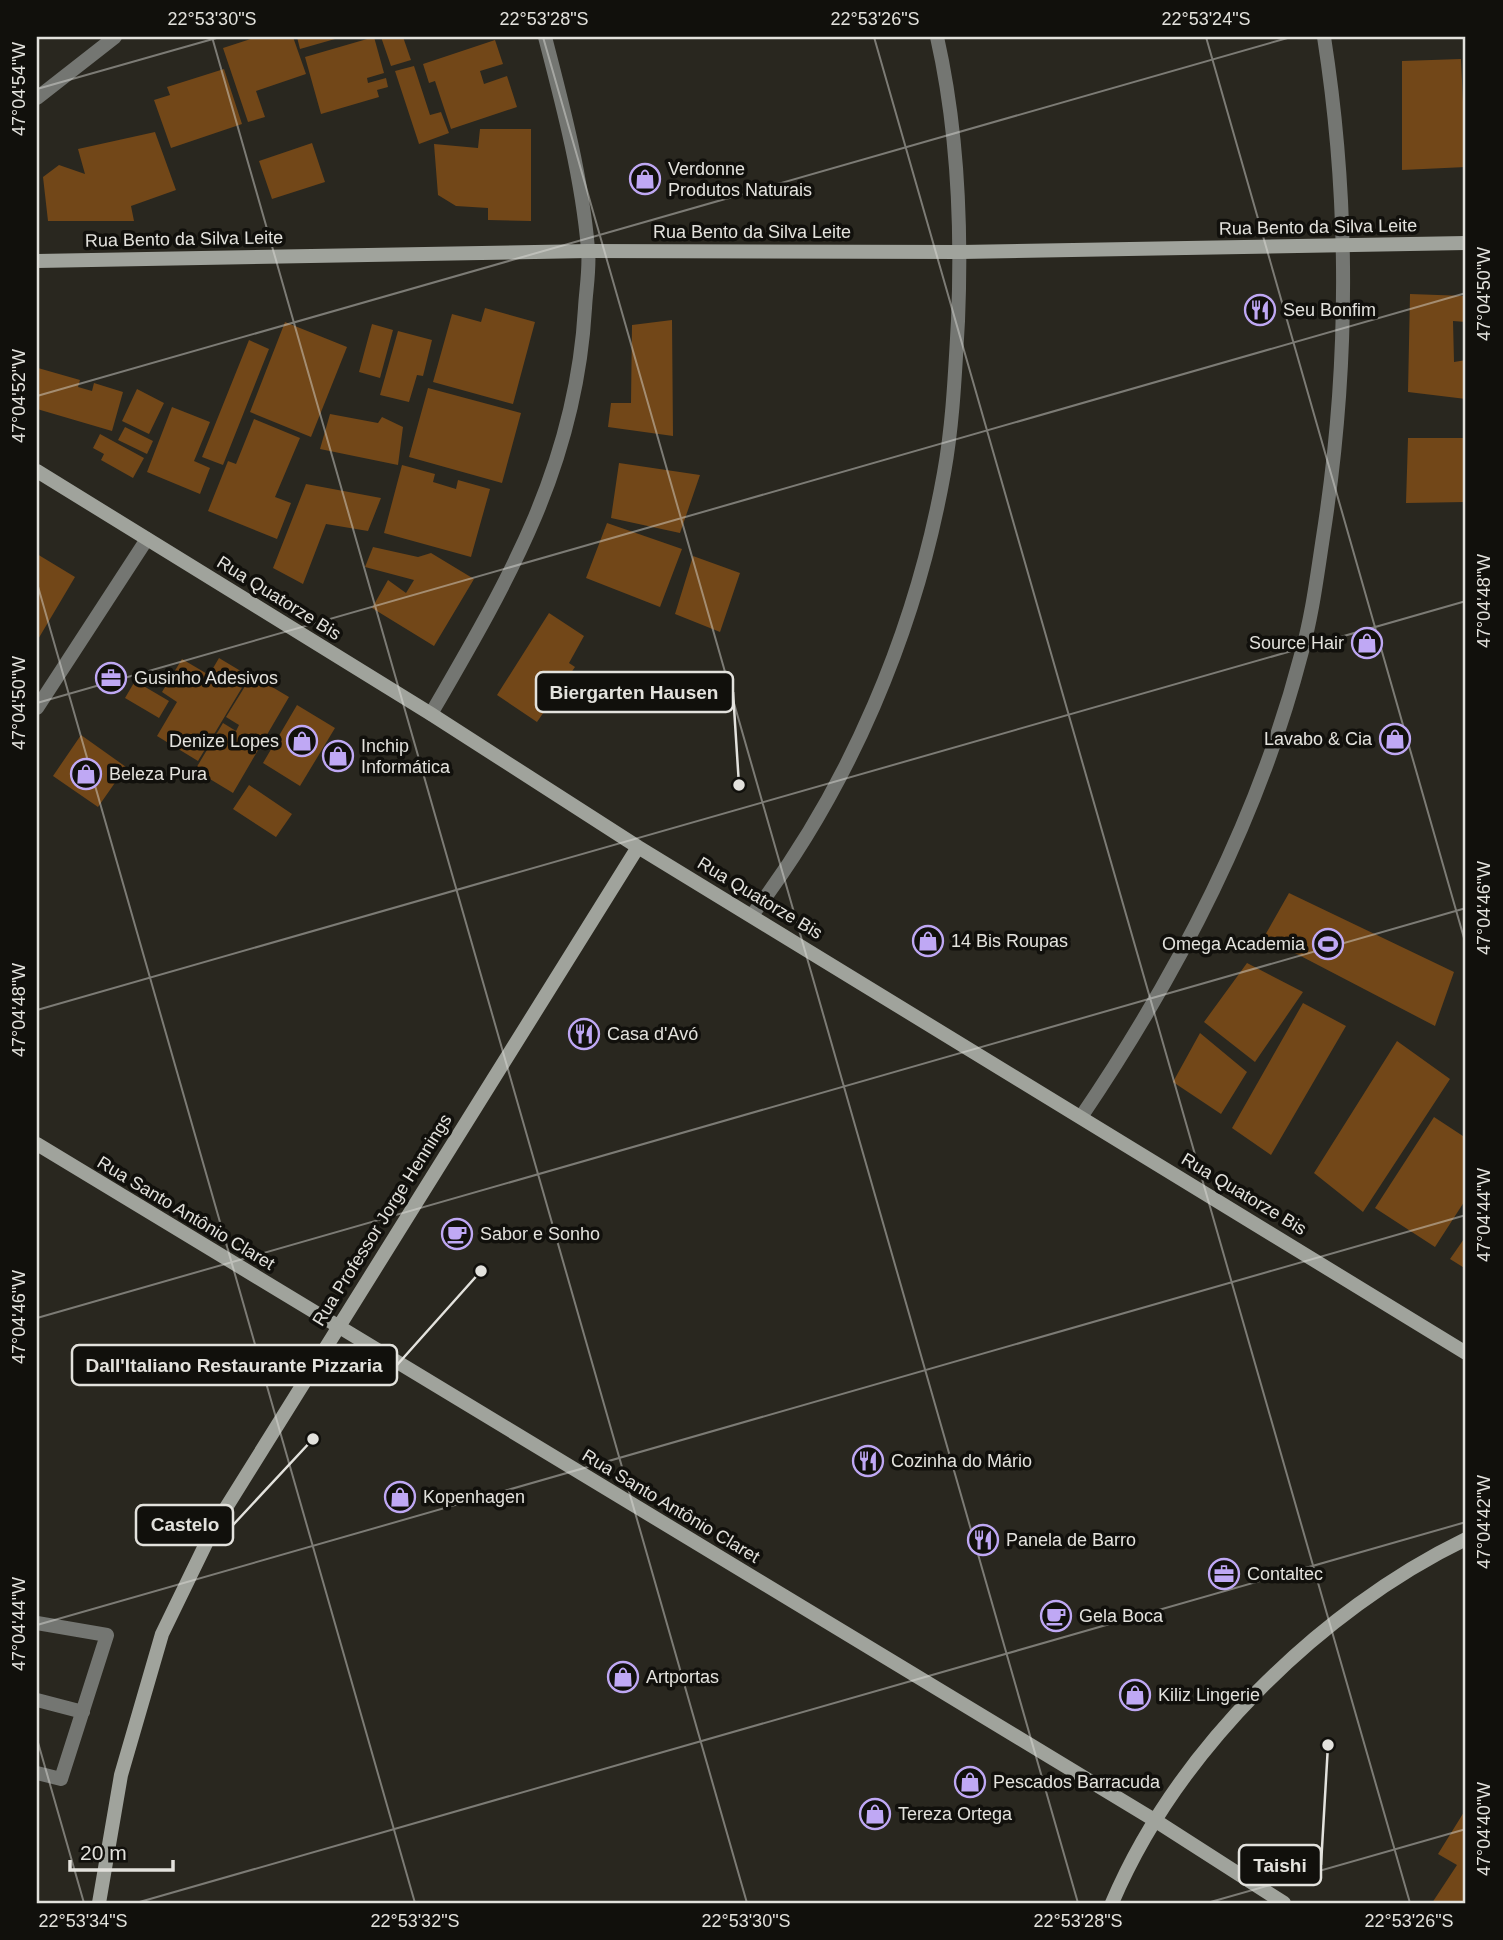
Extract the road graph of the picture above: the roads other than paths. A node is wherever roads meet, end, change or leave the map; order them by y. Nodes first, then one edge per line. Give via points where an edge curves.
1 (115, 37) edge
2 (545, 37) edge
3 (937, 37) edge
4 (1324, 37) edge
5 (37, 98) edge
6 (1466, 243) edge
7 (1344, 247) junction
8 (588, 251) junction
9 (961, 252) junction
10 (37, 261) edge
11 (37, 471) edge
12 (147, 539) junction
13 (37, 708) edge
14 (431, 714) junction
15 (638, 847) junction
16 (751, 915) junction
17 (1081, 1117) junction
18 (37, 1144) edge
19 (338, 1328) junction
20 (1466, 1353) edge
21 (1466, 1539) edge
22 (37, 1623) edge
23 (37, 1700) edge
24 (83, 1712) junction
25 (37, 1773) edge
26 (1156, 1821) junction
27 (99, 1903) edge
28 (1112, 1903) edge
29 (1284, 1903) edge

1 - 5 street
2 - 8 street via 569,132
3 - 9 street via 956,156
4 - 7 street via 1342,189
6 - 7 main road, Rua Bento da Silva Leite
7 - 9 main road, Rua Bento da Silva Leite
7 - 17 street via 1333,477 1301,655 1249,806 1215,883 1172,971
8 - 9 main road, Rua Bento da Silva Leite
8 - 10 main road, Rua Bento da Silva Leite
8 - 14 street via 582,360 567,430 544,501 497,599
9 - 16 street via 953,400 928,546 892,657 845,768 788,868
11 - 12 main road, Rua Quatorze Bis
12 - 13 street
12 - 14 main road, Rua Quatorze Bis
14 - 15 main road, Rua Quatorze Bis
15 - 16 main road, Rua Quatorze Bis
15 - 19 main road, Rua Professor Jorge Hennings
16 - 17 main road, Rua Quatorze Bis
17 - 20 main road, Rua Quatorze Bis
18 - 19 main road, Rua Santo Antônio Claret
19 - 26 main road, Rua Santo Antônio Claret
19 - 27 main road, Rua Professor Jorge Hennings via 214,1527 162,1633 121,1774
21 - 26 main road via 1422,1562 1311,1640 1217,1735
22 - 24 street via 107,1635
23 - 24 street
24 - 25 street via 61,1779
26 - 28 main road
26 - 29 main road, Rua Santo Antônio Claret

